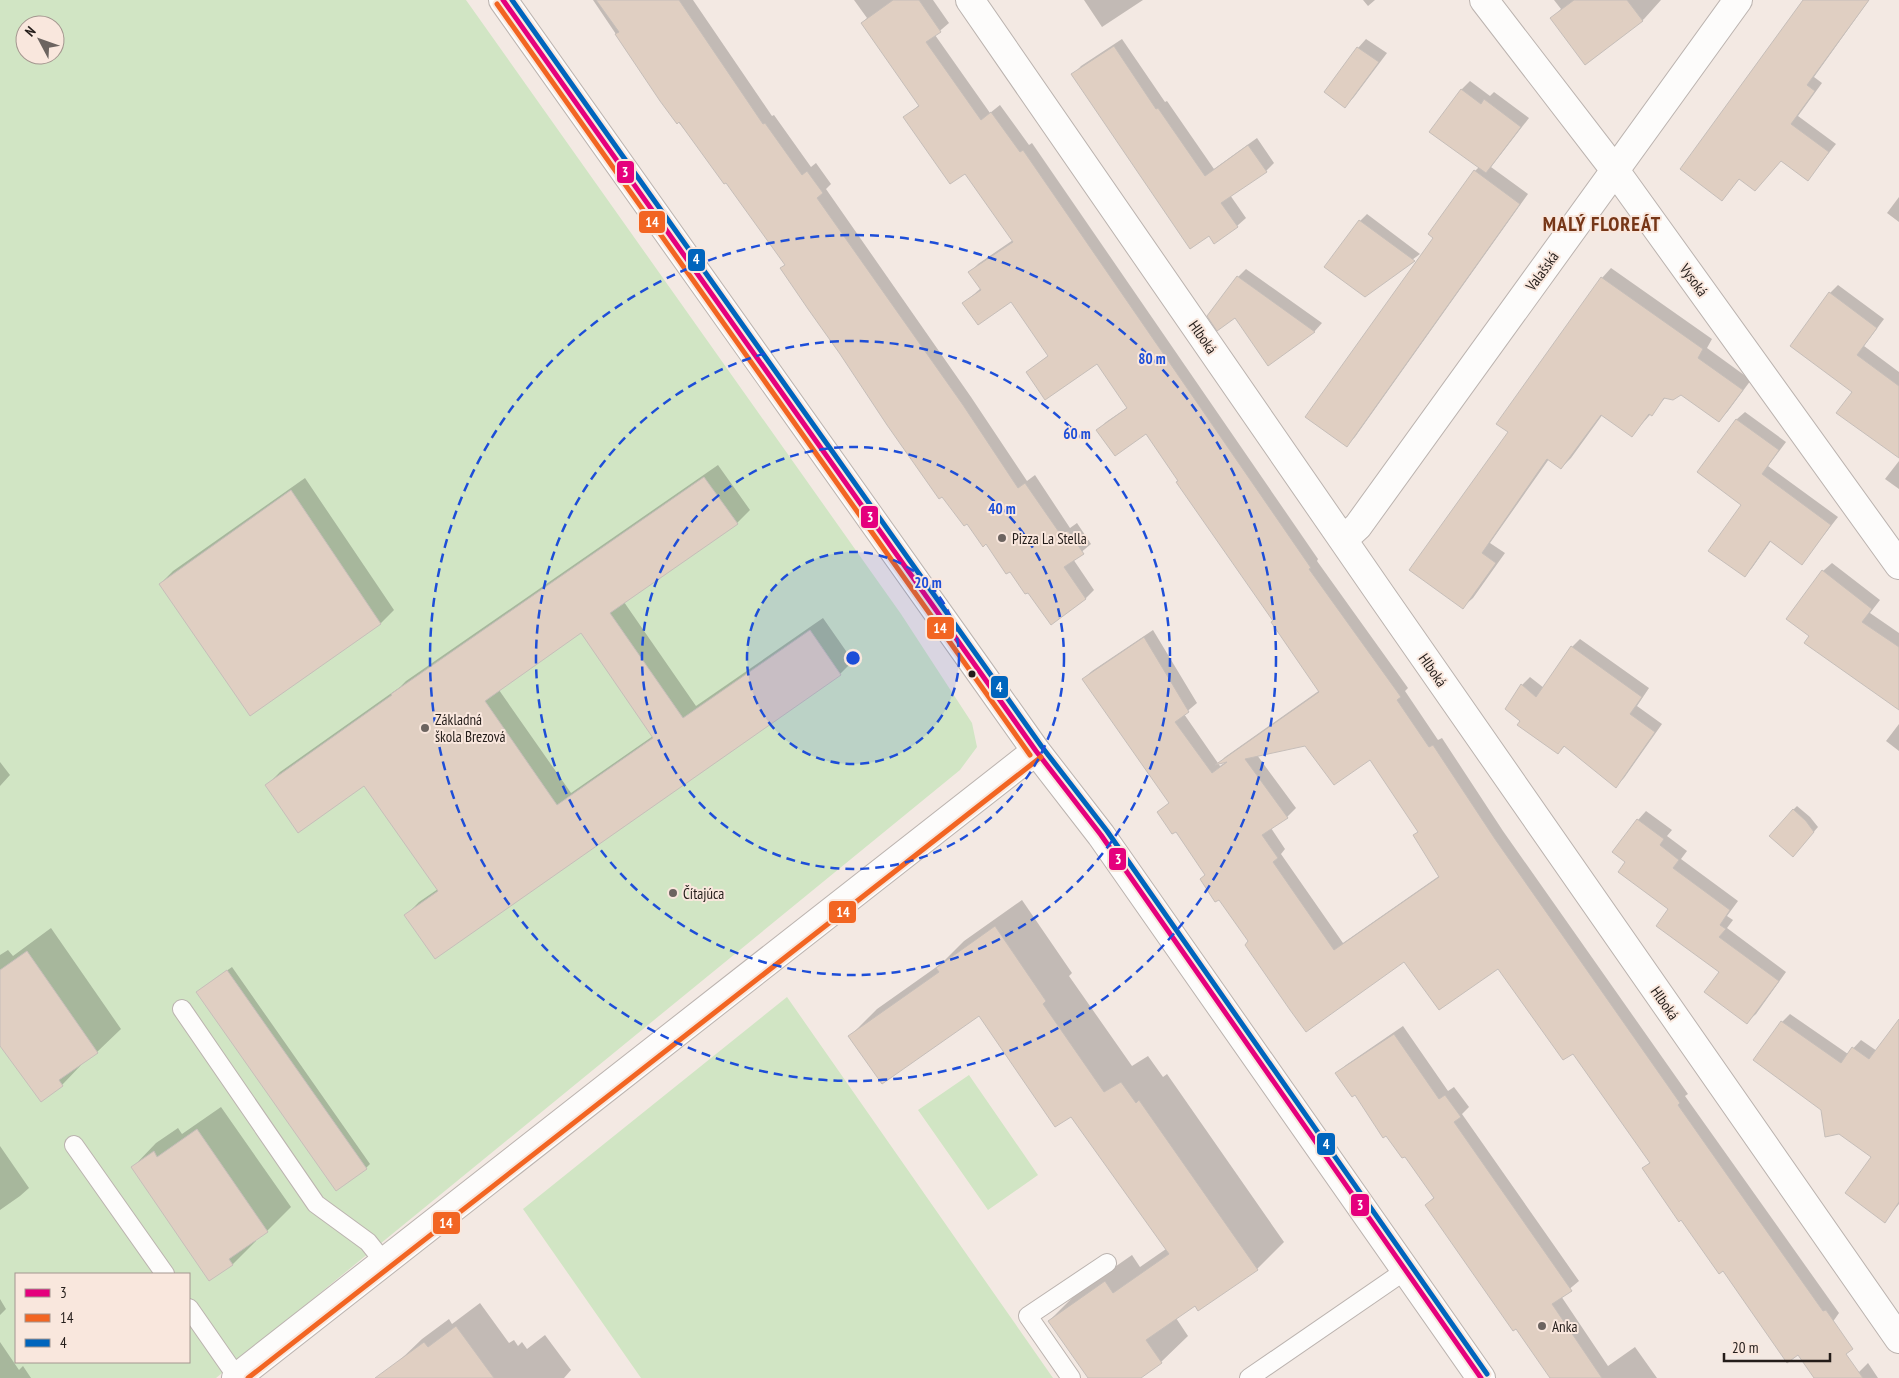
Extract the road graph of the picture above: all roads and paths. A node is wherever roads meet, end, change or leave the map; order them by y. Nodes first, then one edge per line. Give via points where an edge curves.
1 (503, 0) edge
2 (970, 0) edge
3 (1484, 0) edge
4 (1738, 0) edge
5 (1614, 169) junction
6 (1343, 540) junction
7 (1899, 565) edge
8 (1036, 751) junction
9 (182, 1010) dead end
10 (74, 1145) dead end
11 (384, 1262) junction
12 (1107, 1263) dead end
13 (1406, 1270) junction
14 (164, 1273) edge
15 (190, 1309) edge
16 (1899, 1339) edge
17 (237, 1377) edge
18 (1071, 1378) edge
19 (1249, 1378) edge
20 (1480, 1378) edge

1 - 8 street
2 - 6 street, Hlboká
3 - 5 street, Vysoká
4 - 5 street, Valašská
5 - 6 street, Valašská via 1358,526
5 - 7 street, Vysoká
6 - 16 street, Hlboká
8 - 11 street
8 - 13 street via 1101,835
9 - 11 lane via 316,1204 368,1242
10 - 14 lane
11 - 17 street
12 - 18 lane via 1028,1316
13 - 19 lane
13 - 20 street
15 - 17 lane

